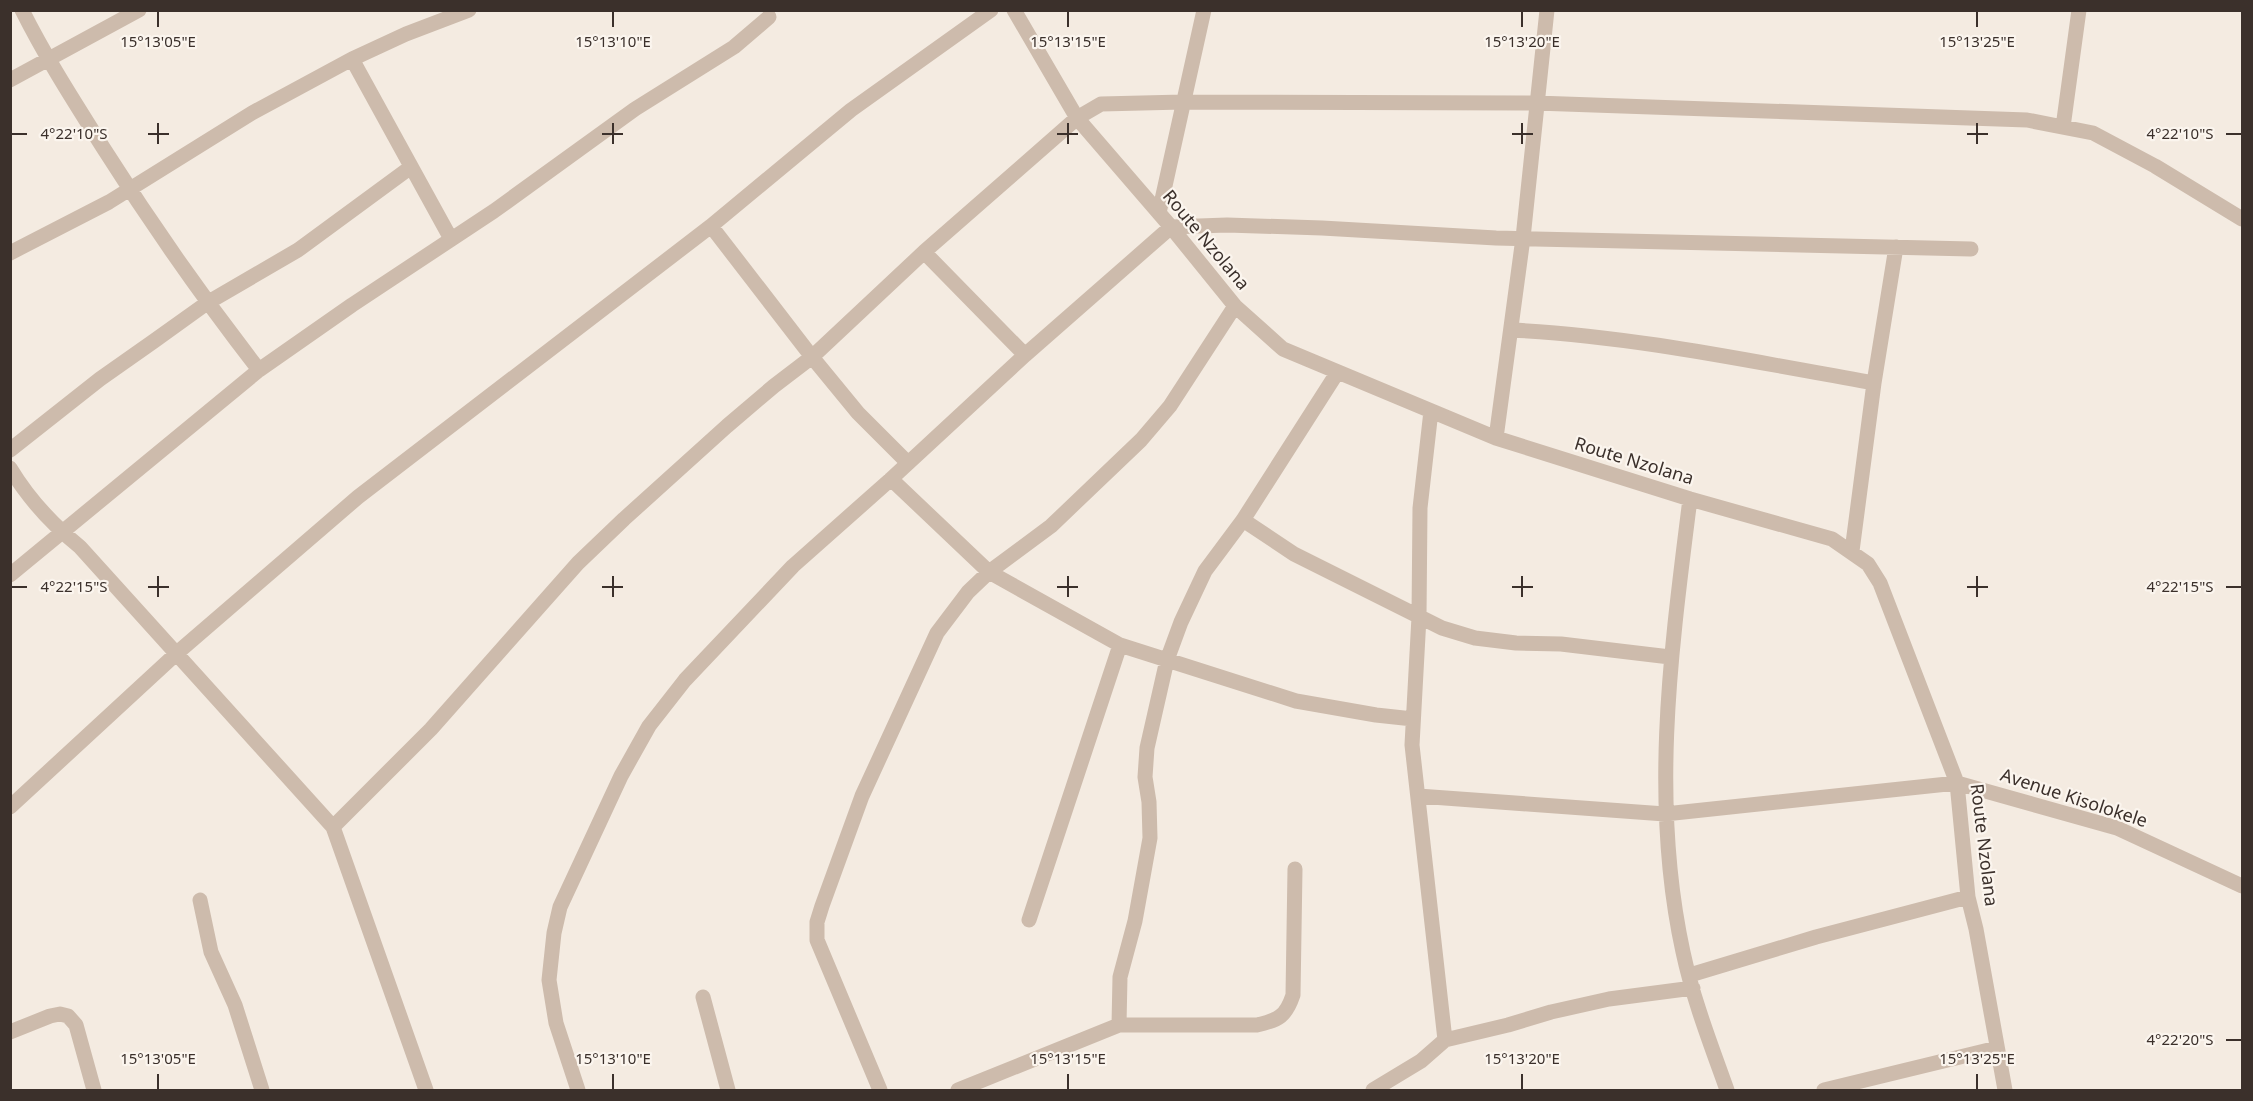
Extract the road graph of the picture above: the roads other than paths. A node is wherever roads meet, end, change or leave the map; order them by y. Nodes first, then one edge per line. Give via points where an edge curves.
1 (22, 10) edge
2 (139, 10) edge
3 (469, 10) edge
4 (992, 10) edge
5 (1014, 10) edge
6 (1204, 10) edge
7 (1547, 10) edge
8 (2079, 10) edge
9 (769, 17) dead end
10 (352, 59) junction
11 (47, 60) junction
12 (10, 80) edge
13 (1183, 102) junction
14 (1536, 103) junction
15 (1077, 118) junction
16 (2063, 127) junction
17 (411, 167) junction
18 (129, 188) junction
19 (1159, 213) junction
20 (2242, 219) edge
21 (711, 226) junction
22 (1171, 227) junction
23 (1523, 238) junction
24 (451, 239) junction
25 (1896, 247) junction
26 (1971, 249) dead end
27 (924, 252) junction
28 (10, 253) edge
29 (207, 303) junction
30 (1235, 306) junction
31 (1512, 330) junction
32 (1025, 354) junction
33 (812, 357) junction
34 (259, 370) junction
35 (1337, 373) junction
36 (1874, 383) junction
37 (1431, 411) junction
38 (1496, 438) junction
39 (10, 450) edge
40 (908, 463) junction
41 (10, 468) edge
42 (891, 479) junction
43 (1690, 499) junction
44 (1243, 520) junction
45 (61, 532) junction
46 (1852, 551) junction
47 (989, 572) junction
48 (10, 575) edge
49 (1419, 617) junction
50 (1120, 645) junction
51 (177, 653) junction
52 (1670, 657) junction
53 (1167, 660) junction
54 (1413, 718) junction
55 (1958, 783) junction
56 (1418, 796) junction
57 (10, 807) edge
58 (1665, 814) junction
59 (333, 827) junction
60 (1295, 868) dead end
61 (2242, 886) edge
62 (1968, 897) junction
63 (200, 900) dead end
64 (1029, 920) dead end
65 (1691, 981) junction
66 (702, 997) dead end
67 (1119, 1025) junction
68 (10, 1032) edge
69 (1445, 1040) junction
70 (1997, 1048) junction
71 (94, 1090) edge
72 (262, 1090) edge
73 (426, 1090) edge
74 (578, 1090) edge
75 (728, 1090) edge
76 (880, 1090) edge
77 (958, 1090) edge
78 (1373, 1090) edge
79 (1726, 1090) edge
80 (1824, 1090) edge
81 (2005, 1090) edge

1 - 11 street
2 - 11 street
3 - 10 street
4 - 21 street via 851,110
5 - 15 street, Route Nzolana
6 - 13 street
7 - 14 street
8 - 16 street
9 - 24 street via 734,47 635,109
10 - 17 street
10 - 18 street via 252,113
11 - 12 street
11 - 18 street
13 - 14 street
13 - 15 street via 1101,104
13 - 19 street
14 - 16 street via 2026,120
14 - 23 street
15 - 19 street, Route Nzolana
15 - 27 street
16 - 20 street via 2093,133
17 - 24 street
17 - 29 street via 298,250
18 - 28 street
18 - 29 street
19 - 22 street, Route Nzolana
21 - 33 street
21 - 51 street via 358,497
22 - 23 street via 1310,227
22 - 30 street, Route Nzolana
22 - 32 street
23 - 25 street
23 - 31 street
24 - 34 street
25 - 26 street
25 - 36 street
27 - 32 street
27 - 33 street
29 - 34 street
29 - 39 street via 100,379
30 - 35 street, Route Nzolana via 1283,349
30 - 47 street via 1170,406 1141,440 1051,526
31 - 36 street via 1626,339
31 - 38 street
32 - 40 street
33 - 40 street via 858,413
33 - 59 street via 727,426 578,563 431,729
34 - 45 street
35 - 37 street, Route Nzolana
35 - 44 street
36 - 46 street
37 - 38 street, Route Nzolana
37 - 49 street via 1420,508
38 - 43 street, Route Nzolana
40 - 42 street
41 - 45 street
42 - 47 street
42 - 74 street via 793,566 685,680 648,726 621,776 560,907 554,933 549,980 556,1023
43 - 46 street, Route Nzolana via 1812,532
43 - 52 street
44 - 49 street via 1294,554
44 - 53 street via 1205,571
45 - 48 street
45 - 51 street via 80,547
46 - 55 street, Route Nzolana via 1868,564 1880,582
47 - 50 street
47 - 76 street via 968,592 937,633 862,795 818,922 823,957
49 - 52 street via 1475,638
49 - 54 street
50 - 53 street
50 - 64 street
51 - 57 street
51 - 59 street
52 - 58 street
53 - 54 street via 1296,701
53 - 67 street via 1147,748 1150,838 1120,977
54 - 56 street
55 - 58 street
55 - 61 street, Avenue Kisolokele via 2117,828
55 - 62 street, Route Nzolana
56 - 58 street
56 - 69 street
58 - 65 street via 1669,867
59 - 73 street
60 - 67 street via 1293,995 1288,1011 1274,1022 1257,1025
62 - 65 street via 1816,937
62 - 70 street, Route Nzolana
63 - 72 street via 211,952 242,1024
65 - 69 street
65 - 79 street
66 - 75 street
67 - 77 street
68 - 71 street via 50,1016 68,1016 76,1025
69 - 78 street via 1422,1061
70 - 80 street
70 - 81 street, Route Nzolana

